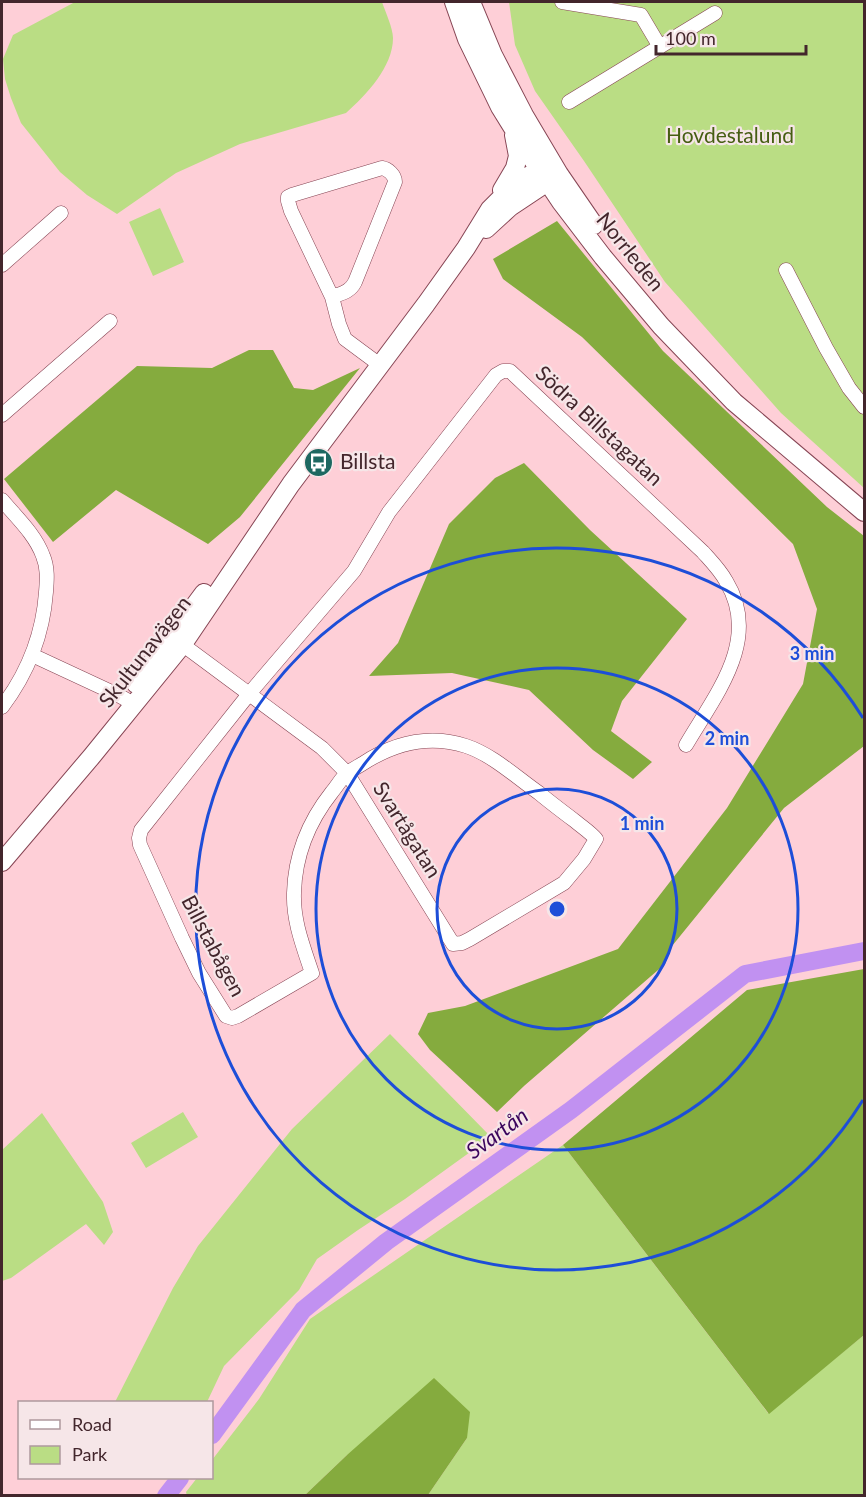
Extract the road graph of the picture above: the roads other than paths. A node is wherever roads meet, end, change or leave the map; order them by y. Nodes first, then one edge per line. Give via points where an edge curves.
1 (454, 2) edge
2 (471, 2) edge
3 (562, 2) edge
4 (715, 13) dead end
5 (660, 47) junction
6 (569, 102) dead end
7 (512, 128) junction
8 (551, 181) junction
9 (490, 209) junction
10 (61, 213) dead end
11 (466, 248) junction
12 (2, 265) edge
13 (786, 270) dead end
14 (332, 297) junction
15 (110, 321) dead end
16 (380, 365) junction
17 (864, 406) edge
18 (2, 415) edge
19 (2, 500) edge
20 (864, 512) edge
21 (177, 640) junction
22 (32, 655) junction
23 (249, 694) junction
24 (129, 701) junction
25 (2, 707) edge
26 (686, 746) dead end
27 (347, 773) junction
28 (596, 840) joint
29 (2, 862) edge

1 - 7 main road, Norrleden via 475,57
2 - 8 main road, Norrleden
3 - 5 street via 641,15
4 - 5 street
5 - 6 street
7 - 8 main road, Norrleden
7 - 9 main road via 518,156 515,168
8 - 9 main road, Skultunavägen via 530,175
8 - 11 main road, Skultunavägen via 510,207
8 - 20 main road, Norrleden via 603,257 694,362 734,402
9 - 11 main road, Skultunavägen
10 - 12 street
11 - 16 main road, Skultunavägen
13 - 17 street via 826,348
14 - 14 street via 349,291 355,282 395,182 386,168 288,197
14 - 16 street via 345,339
15 - 18 street
16 - 21 main road, Skultunavägen
19 - 22 street via 37,543 46,566 43,620
21 - 23 street, Svartågatan
21 - 24 main road, Skultunavägen
22 - 24 street
22 - 25 street
23 - 26 street, Södra Billstagatan via 354,571 389,512 496,375 510,371 703,552 727,582 740,623 738,643 729,671
23 - 27 street, Svartågatan via 322,748
23 - 27 street, Billstabågen via 141,830 139,838 182,938 226,1016 238,1016 312,973 296,916 294,895 300,852 316,813
24 - 29 main road, Skultunavägen
27 - 28 street, Billstabågen via 400,745 444,741 466,746 504,768
27 - 28 street, Svartågatan via 453,944 470,939 564,882

